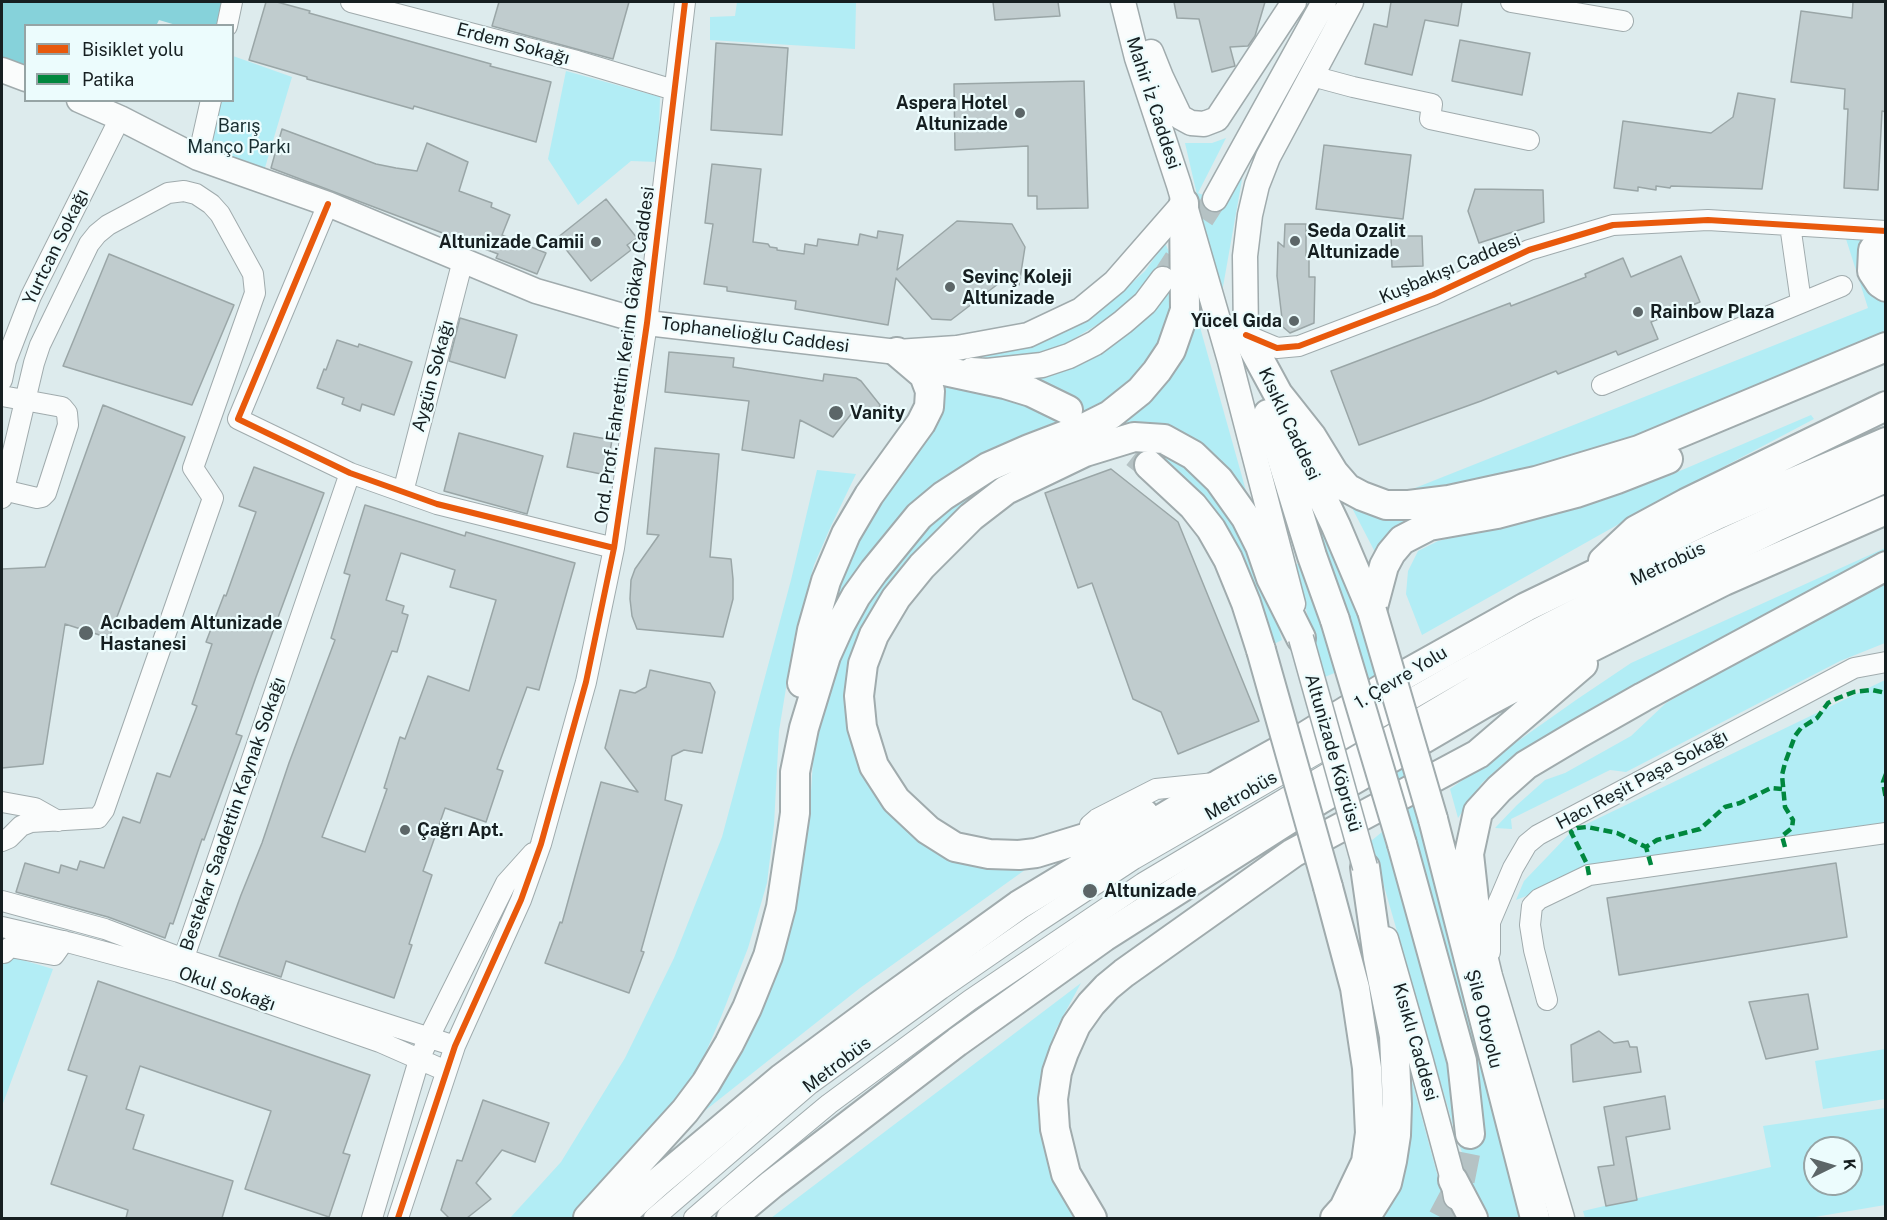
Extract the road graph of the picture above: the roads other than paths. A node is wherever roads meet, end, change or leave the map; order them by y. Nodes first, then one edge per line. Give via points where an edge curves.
1 (232, 2) edge
2 (351, 2) edge
3 (685, 2) edge
4 (1123, 2) edge
5 (1133, 2) edge
6 (1294, 2) edge
7 (1324, 2) edge
8 (1351, 2) edge
9 (1511, 2) edge
10 (1623, 21) dead end
11 (227, 24) edge
12 (2, 70) edge
13 (1312, 76) junction
14 (24, 78) edge
15 (674, 90) junction
16 (84, 102) edge
17 (211, 102) edge
18 (120, 118) junction
19 (1529, 140) dead end
20 (198, 158) junction
21 (1215, 200) tunnel mouth
22 (1184, 203) junction
23 (328, 204) junction
24 (1790, 225) junction
25 (1886, 231) edge
26 (1886, 237) edge
27 (463, 260) junction
28 (1163, 279) tunnel mouth
29 (1842, 286) dead end
30 (1886, 287) edge
31 (1801, 302) junction
32 (647, 323) junction
33 (1246, 335) junction
34 (1886, 347) edge
35 (897, 352) junction
36 (1886, 363) edge
37 (931, 368) junction
38 (2, 380) edge
39 (1602, 385) dead end
40 (1278, 394) junction
41 (2, 396) edge
42 (24, 399) junction
43 (1886, 406) edge
44 (1068, 410) dead end
45 (1886, 442) edge
46 (1886, 464) edge
47 (1149, 465) tunnel mouth
48 (350, 473) junction
49 (1886, 482) edge
50 (403, 492) junction
51 (2, 494) edge
52 (1886, 510) edge
53 (614, 548) junction
54 (1886, 566) edge
55 (1584, 579) junction
56 (1372, 611) junction
57 (1618, 634) junction
58 (1301, 638) junction
59 (1886, 662) edge
60 (795, 772) junction
61 (1221, 783) junction
62 (2, 802) edge
63 (1433, 819) junction
64 (57, 821) junction
65 (1886, 833) edge
66 (2, 841) edge
67 (541, 844) junction
68 (1365, 867) junction
69 (2, 901) edge
70 (1476, 918) junction
71 (2, 927) edge
72 (64, 941) junction
73 (4, 953) dead end
74 (181, 965) junction
75 (1490, 976) junction
76 (1547, 1000) dead end
77 (429, 1037) junction
78 (455, 1046) junction
79 (419, 1060) junction
80 (446, 1071) junction
81 (1470, 1134) tunnel mouth
82 (1454, 1180) junction
83 (372, 1218) edge
84 (398, 1218) edge
85 (588, 1218) edge
86 (618, 1218) edge
87 (654, 1218) edge
88 (694, 1218) edge
89 (731, 1218) edge
90 (1092, 1218) edge
91 (1335, 1218) edge
92 (1365, 1218) edge
93 (1459, 1218) edge
94 (1473, 1218) edge
95 (1535, 1218) edge
96 (1562, 1218) edge

1 - 11 street
2 - 15 street, Erdem Sokağı
3 - 15 street, Ord. Prof. Fahrettin Kerim Gökay Caddesi
4 - 22 main road, Mahir İz Caddesi
5 - 6 main road via 1180,117 1204,124 1217,119
7 - 21 main road
8 - 13 main road, Kısıklı Caddesi
9 - 10 street
12 - 14 main road
13 - 19 street via 1432,104 1430,119
13 - 33 main road, Kısıklı Caddesi via 1257,185 1245,256
15 - 32 street, Ord. Prof. Fahrettin Kerim Gökay Caddesi
16 - 18 main road, Tophanelioğlu Caddesi
17 - 20 street
18 - 20 main road, Tophanelioğlu Caddesi
18 - 38 street, Yurtcan Sokağı via 31,296
20 - 23 main road, Tophanelioğlu Caddesi
22 - 35 main road via 1115,282 1081,310 1028,335 957,348
22 - 58 main road, Kısıklı Caddesi via 1230,361
22 - 60 highway via 1185,310 1171,350 1140,391 1110,415 988,467 919,516 874,571 840,625 814,692
23 - 27 main road, Tophanelioğlu Caddesi
23 - 48 street via 238,419
24 - 25 street, Kuşbakışı Caddesi
24 - 31 street
24 - 33 street, Kuşbakışı Caddesi via 1708,220 1613,225 1529,250 1433,295 1299,346 1277,348
26 - 30 highway via 1873,250 1872,271
27 - 32 main road, Tophanelioğlu Caddesi via 536,291
27 - 50 street, Aygün Sokağı
28 - 37 main road via 1145,303 1123,322 1069,356 1042,365 1005,369
29 - 31 street
31 - 39 street
32 - 35 main road, Tophanelioğlu Caddesi
32 - 53 street, Ord. Prof. Fahrettin Kerim Gökay Caddesi
33 - 40 highway, Kısıklı Caddesi
33 - 81 highway, bridge via 1402,844 1462,1061
34 - 40 highway via 1639,450 1536,481 1409,505 1386,505 1347,488
35 - 37 main road
35 - 60 highway via 924,375 930,391 929,407 863,505 826,581 803,672
36 - 56 highway via 1617,479 1497,514 1429,526 1402,540 1391,552
37 - 44 highway via 1005,384
40 - 56 highway, Kısıklı Caddesi
41 - 42 street
42 - 51 street
42 - 51 street via 62,407 68,425 46,493 37,498
42 - 64 street via 40,345 97,234 168,193 196,194 212,204 253,274 255,292 193,468 213,498 104,810 98,818
43 - 55 highway via 1636,530
45 - 55 highway, 1. Çevre Yolu via 1717,515
46 - 87 street, Metrobüs via 1535,630 1134,859 1016,937 810,1084
47 - 91 highway, bridge via 1193,506 1210,529 1228,559 1246,603 1355,988 1367,1068 1370,1133 1366,1162 1344,1208
48 - 50 street
48 - 74 street, Bestekar Saadettin Kaynak Sokağı
49 - 88 street, Metrobüs via 1540,648 1143,883 970,1000 829,1104
50 - 53 street
52 - 57 highway via 1724,581
53 - 67 street, Ord. Prof. Fahrettin Kerim Gökay Caddesi via 586,682
54 - 70 highway via 1526,765 1478,812 1469,854
55 - 61 highway, 1. Çevre Yolu via 1406,674
56 - 63 highway, bridge
57 - 89 highway via 1485,703 1319,800 1104,937 957,1042
57 - 90 highway via 1478,754 1293,853 1124,973 1091,1004 1076,1024 1064,1052 1053,1099 1065,1174
58 - 61 highway via 1246,518 1219,480 1193,455 1164,439 1134,437 1085,452 1006,490 971,517 896,598 874,635 863,664 859,696 862,727 874,766 896,800 928,830 955,847 989,854 1036,853
58 - 68 main road, Altunizade Köprüsü, bridge
59 - 75 street, Hacı Reşit Paşa Sokağı via 1854,668 1538,835 1527,844 1513,868 1490,922
60 - 85 highway via 795,813 781,907 768,956 747,1008 706,1083
61 - 86 highway via 1019,905 888,999 782,1078
62 - 64 street via 35,808
63 - 70 main road via 1452,854
63 - 95 highway, Şile Otoyolu
64 - 66 street via 31,822
65 - 76 street via 1589,875 1539,899 1532,906 1530,925
67 - 77 street, Ord. Prof. Fahrettin Kerim Gökay Caddesi via 506,883
67 - 78 street, Ord. Prof. Fahrettin Kerim Gökay Caddesi via 521,900
68 - 82 main road, Kısıklı Caddesi
68 - 92 highway via 1394,1036 1397,1104 1387,1183
69 - 74 street via 105,929
70 - 75 main road
71 - 72 street, Okul Sokağı
72 - 73 street via 54,955 10,947
72 - 74 street, Okul Sokağı
74 - 77 street
74 - 79 street, Okul Sokağı
75 - 96 main road
77 - 78 street
77 - 79 street, Ord. Prof. Fahrettin Kerim Gökay Caddesi
78 - 80 street, Ord. Prof. Fahrettin Kerim Gökay Caddesi
79 - 80 street, Okul Sokağı
79 - 83 street, Ord. Prof. Fahrettin Kerim Gökay Caddesi
80 - 84 street, Ord. Prof. Fahrettin Kerim Gökay Caddesi
82 - 93 main road, Kısıklı Caddesi
82 - 94 highway

